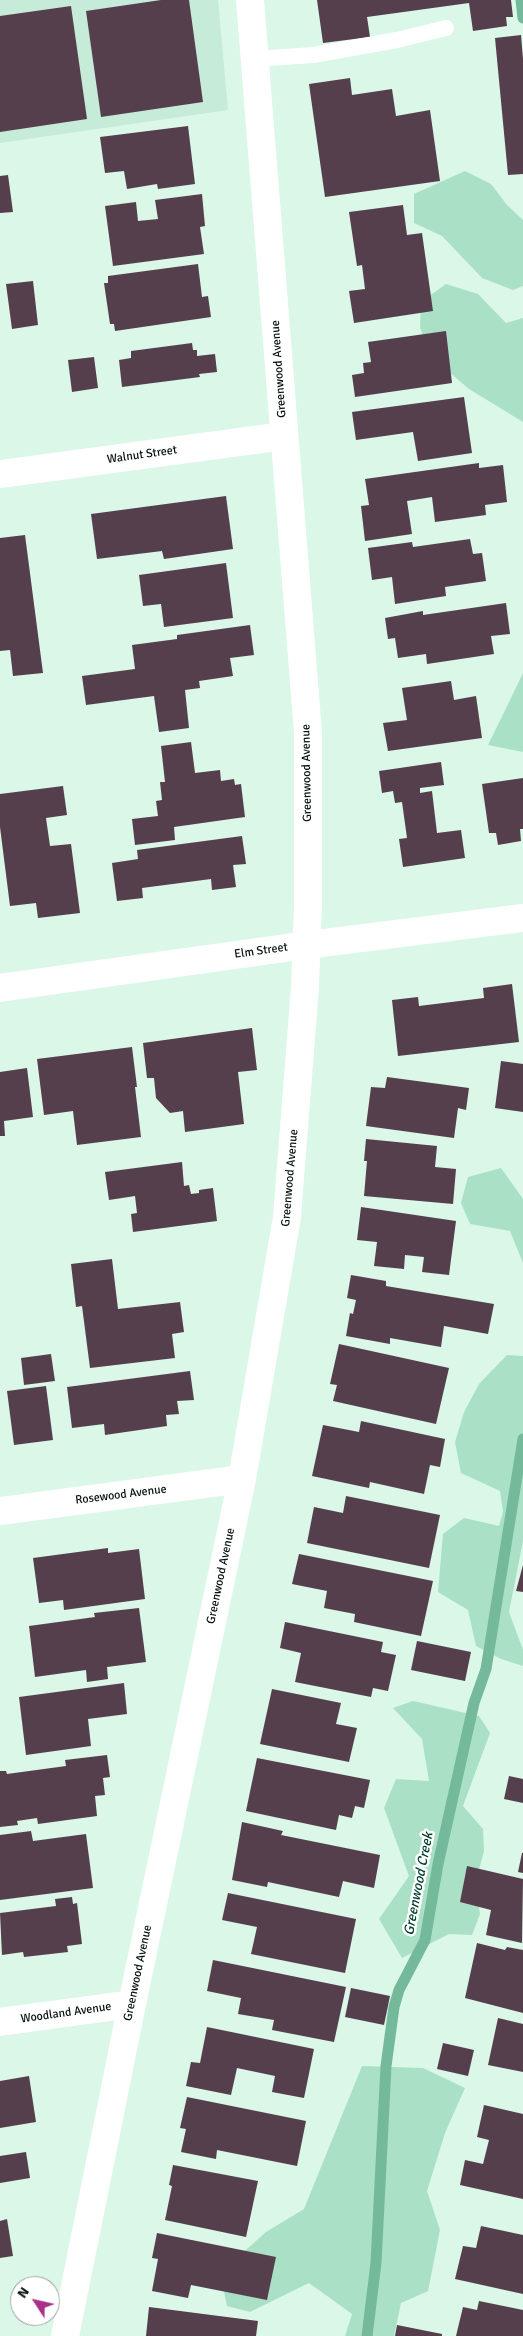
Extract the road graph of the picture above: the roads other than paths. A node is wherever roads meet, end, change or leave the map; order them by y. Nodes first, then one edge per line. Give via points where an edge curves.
1 (250, 0) edge
2 (446, 28) dead end
3 (255, 59) junction
4 (284, 436) junction
5 (0, 474) edge
6 (523, 918) edge
7 (307, 945) junction
8 (0, 988) edge
9 (242, 1479) junction
10 (0, 1510) edge
11 (132, 2004) junction
12 (0, 2022) edge
13 (65, 2336) edge

1 - 3 street, Greenwood Avenue
2 - 3 lane via 313,55
3 - 4 street, Greenwood Avenue
4 - 5 street, Walnut Street
4 - 7 street, Greenwood Avenue via 308,733
6 - 7 street, Elm Street
7 - 8 street, Elm Street
7 - 9 street, Greenwood Avenue via 288,1217
9 - 10 street, Rosewood Avenue
9 - 11 street, Greenwood Avenue
11 - 12 street, Woodland Avenue
11 - 13 street, Greenwood Avenue

